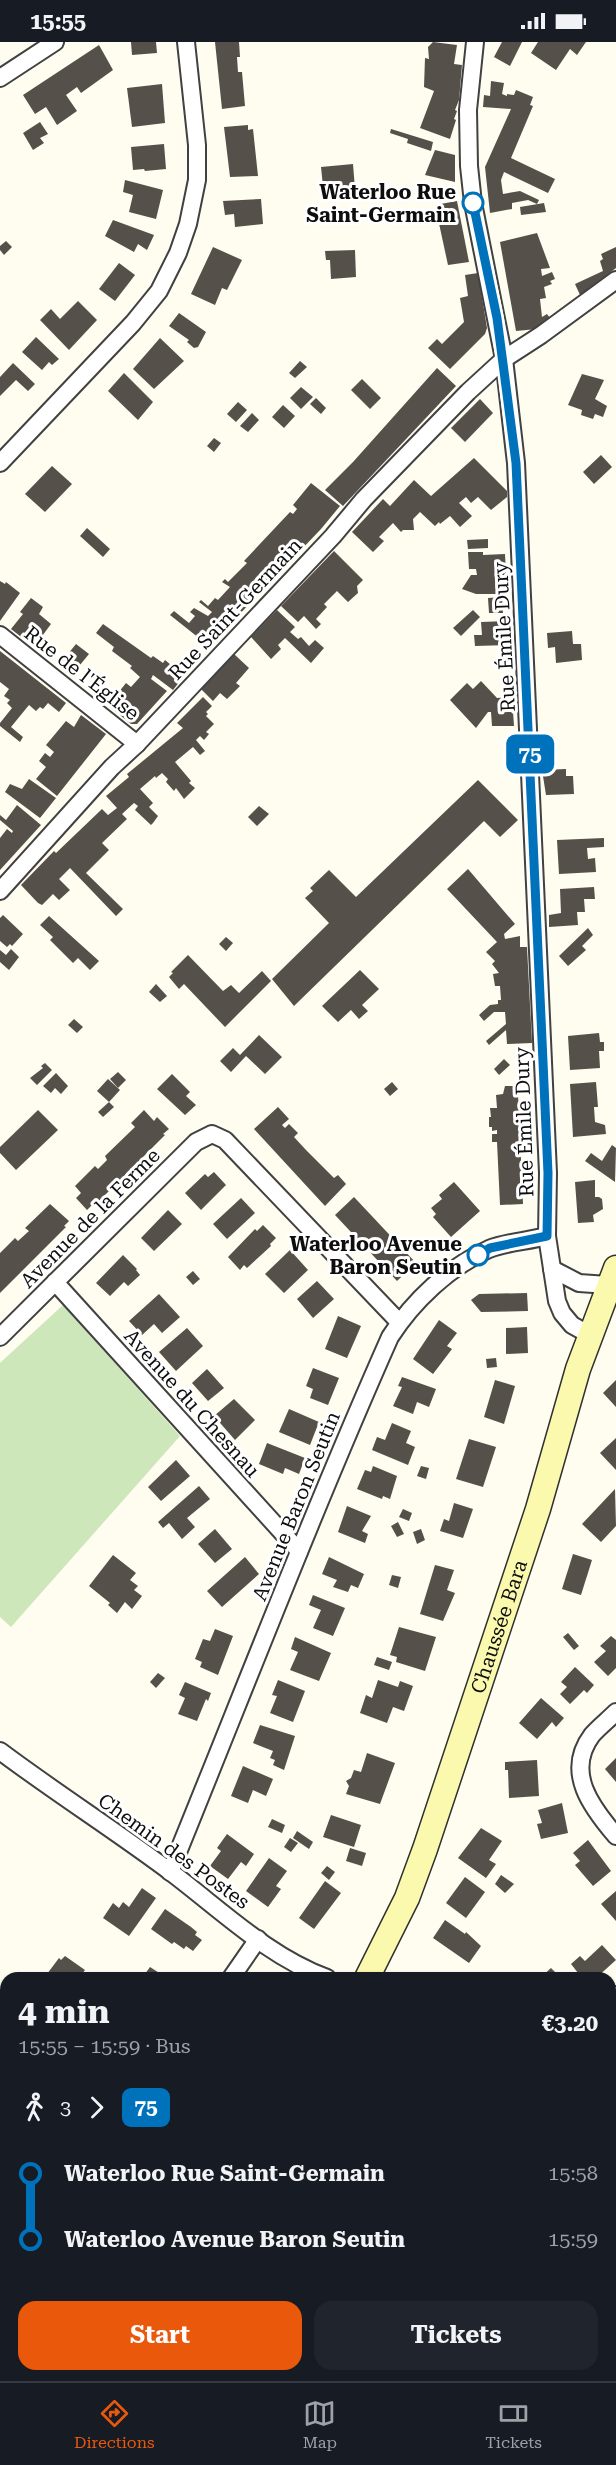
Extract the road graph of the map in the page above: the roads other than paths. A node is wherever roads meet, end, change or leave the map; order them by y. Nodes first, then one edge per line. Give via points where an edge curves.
1 (55, 42) edge
2 (186, 42) edge
3 (475, 42) edge
4 (0, 78) edge
5 (616, 280) edge
6 (504, 359) junction
7 (0, 463) edge
8 (0, 635) edge
9 (138, 744) junction
10 (0, 891) edge
11 (547, 1236) junction
12 (552, 1269) junction
13 (612, 1276) edge
14 (55, 1282) junction
15 (399, 1322) junction
16 (590, 1335) junction
17 (0, 1337) edge
18 (299, 1551) junction
19 (616, 1712) edge
20 (0, 1751) edge
21 (616, 1836) edge
22 (170, 1872) junction
23 (258, 1939) junction
24 (235, 1972) edge
25 (309, 1972) edge
26 (370, 1972) edge

1 - 4 street
2 - 7 street via 197,180 178,253 159,291 133,323
3 - 6 street, Rue Émile Dury via 468,110 468,166
5 - 6 street, Rue Saint-Germain
6 - 9 street, Rue Saint-Germain via 364,499
6 - 11 street, Rue Émile Dury via 516,463 524,617 548,1173
8 - 9 street, Rue de l'Église
9 - 10 street, Rue Saint-Germain via 112,767
11 - 12 street, Rue Émile Dury
11 - 15 street, Avenue Baron Seutin via 490,1248 454,1269
12 - 13 street via 579,1283
12 - 16 street, Rue Émile Dury via 562,1313 572,1325
13 - 16 main road, Chaussée Bara
14 - 15 street, Avenue de la Ferme via 196,1142 212,1134 225,1140
14 - 17 street, Avenue de la Ferme
14 - 18 street, Avenue du Chesnau
15 - 18 street, Avenue Baron Seutin
16 - 26 main road, Chaussée Bara via 538,1509 425,1849 407,1898
18 - 22 street, Avenue Baron Seutin
19 - 21 street via 592,1736 582,1755 580,1772 593,1809
20 - 22 street, Chemin des Postes
22 - 23 street, Chemin des Postes
23 - 24 street
23 - 25 street, Chemin des Postes

